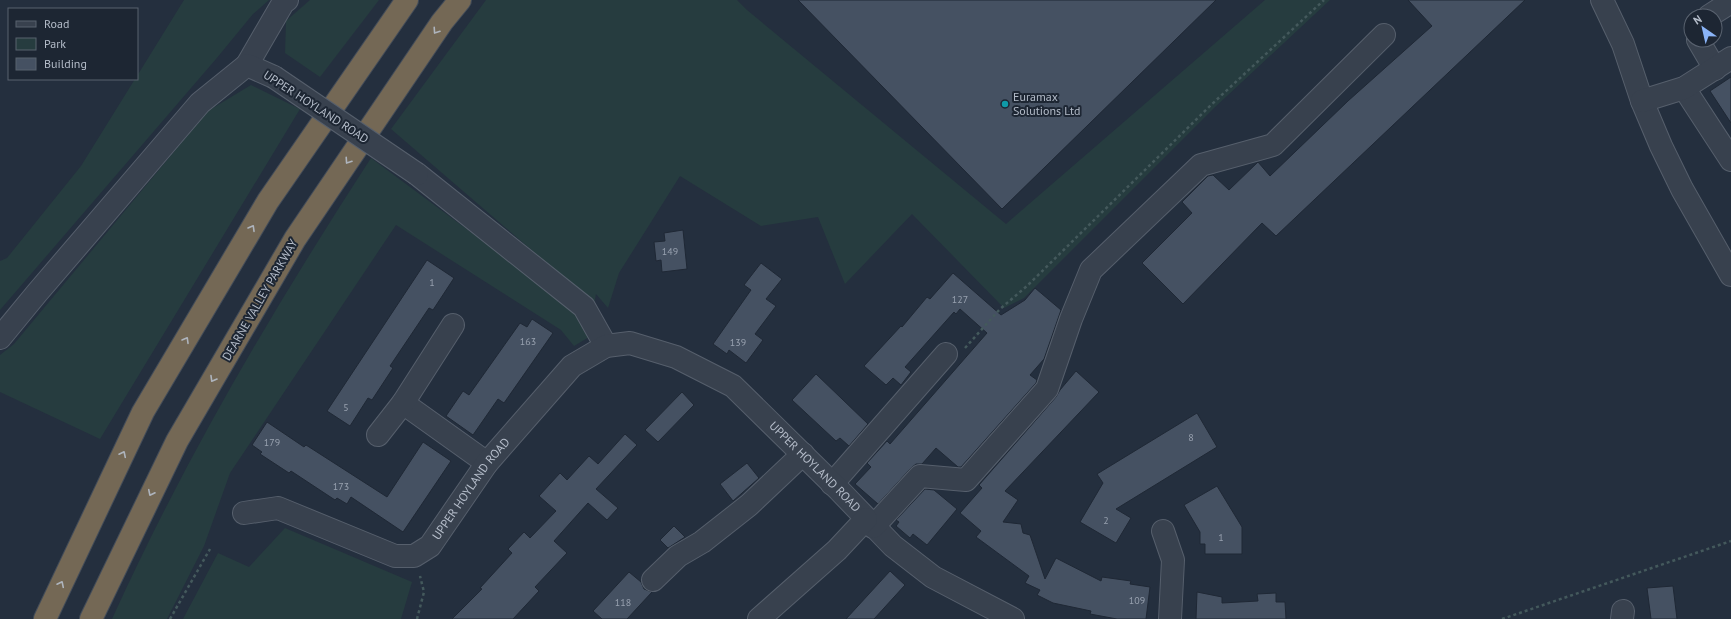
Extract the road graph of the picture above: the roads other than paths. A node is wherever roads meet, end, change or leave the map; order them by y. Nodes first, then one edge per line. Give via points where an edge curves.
1 (286, 0) edge
2 (407, 0) edge
3 (460, 0) edge
4 (1602, 0) edge
5 (1731, 2) edge
6 (1722, 8) edge
7 (1384, 35) dead end
8 (1706, 48) edge
9 (1723, 64) edge
10 (247, 65) junction
11 (1684, 88) junction
12 (1642, 101) junction
13 (1731, 160) edge
14 (1731, 275) edge
15 (453, 325) dead end
16 (0, 338) edge
17 (606, 346) junction
18 (955, 352) road end
19 (403, 403) junction
20 (378, 435) dead end
21 (803, 454) junction
22 (487, 463) junction
23 (832, 484) junction
24 (244, 513) dead end
25 (870, 523) junction
26 (1163, 531) dead end
27 (653, 580) dead end
28 (45, 619) edge
29 (91, 619) edge
30 (759, 619) edge
31 (1013, 619) edge
32 (1170, 619) edge

1 - 10 street
28 -> 2 highway via 143,412 268,200
3 -> 29 highway, DEARNE VALLEY PARKWAY via 442,22 295,239 177,441
4 - 12 street via 1622,44
5 - 6 street
7 - 25 street via 1273,145 1201,165 1090,270 1047,389 966,480 920,476
8 - 9 street
9 - 11 street
10 - 16 street via 200,103
10 - 17 street, UPPER HOYLAND ROAD, bridge via 274,77 416,174 584,307
11 - 12 street
11 - 13 street
12 - 14 street via 1682,189
15 - 19 street
17 - 21 street, UPPER HOYLAND ROAD via 630,343 676,357 733,386
17 - 22 street, UPPER HOYLAND ROAD via 572,366
18 - 23 street
19 - 20 street
19 - 22 street
21 - 23 street, UPPER HOYLAND ROAD
21 - 27 street via 749,505 702,542 678,556
22 - 24 street, UPPER HOYLAND ROAD via 430,546 414,556 395,556 278,508
23 - 25 street, UPPER HOYLAND ROAD
25 - 30 street
25 - 31 street, UPPER HOYLAND ROAD via 893,546 933,577
26 - 32 street via 1173,560

